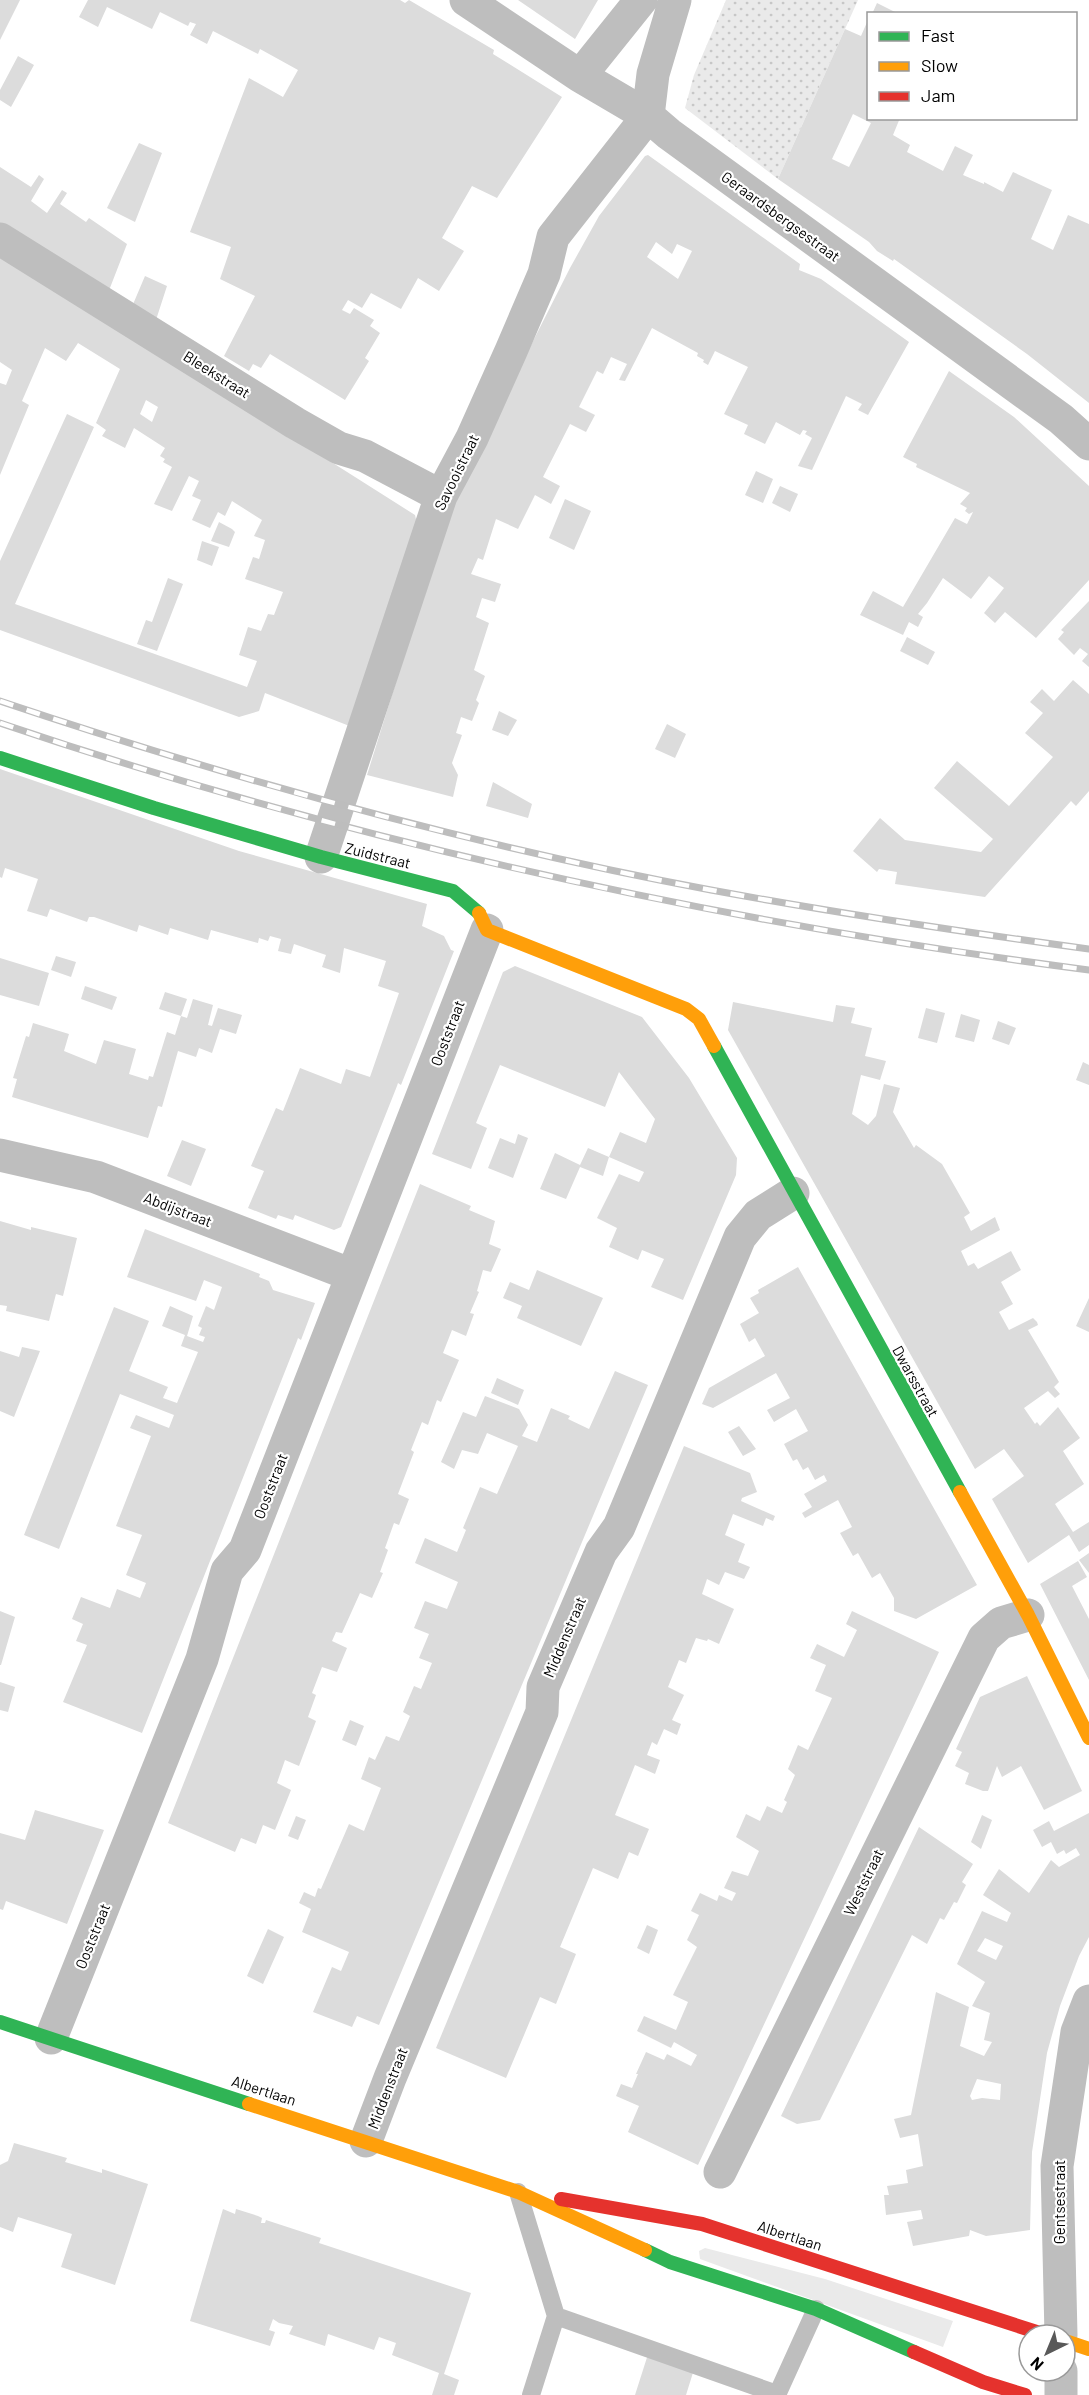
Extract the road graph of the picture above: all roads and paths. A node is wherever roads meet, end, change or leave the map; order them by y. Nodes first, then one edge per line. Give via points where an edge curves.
1 (466, 0) edge
2 (641, 0) edge
3 (675, 0) edge
4 (580, 76) junction
5 (648, 116) junction
6 (0, 239) edge
7 (1089, 444) edge
8 (441, 496) junction
9 (0, 758) edge
10 (321, 857) junction
11 (488, 930) junction
12 (0, 1155) edge
13 (793, 1193) junction
14 (352, 1275) junction
15 (1028, 1615) junction
16 (1089, 1738) edge
17 (1089, 2001) edge
18 (0, 2022) edge
19 (51, 2038) junction
20 (366, 2141) junction
21 (720, 2172) dead end
22 (518, 2192) junction
23 (816, 2308) junction
24 (556, 2316) junction
25 (1061, 2323) edge
26 (1017, 2326) edge
27 (777, 2394) edge
28 (531, 2395) edge
29 (1025, 2395) edge

1 - 4 street, Geraardsbergsestraat
2 - 4 street
3 - 5 street via 653,74
4 - 5 street, Geraardsbergsestraat
5 - 7 street, Geraardsbergsestraat via 1061,419
5 - 8 street, Savooistraat via 553,237 544,274 516,340
6 - 8 street, Bleekstraat via 295,423
8 - 10 street, Savooistraat
9 - 10 main road, Zuidstraat
10 - 11 main road, Zuidstraat via 453,891 479,914
11 - 13 main road, Dwarsstraat via 686,1009 699,1019
11 - 14 street, Ooststraat
12 - 14 street, Abdijstraat via 96,1177
13 - 15 main road, Dwarsstraat
13 - 20 street, Middenstraat via 758,1215 740,1237 619,1527 601,1552 543,1687 542,1712
14 - 19 street, Ooststraat via 245,1550 227,1571 202,1659
15 - 16 main road, Dwarsstraat
15 - 21 street, Weststraat via 1001,1623 984,1638
17 - 25 street, Gentsestraat via 1077,2032 1057,2166
18 - 19 main road, Albertlaan
19 - 20 main road, Albertlaan
20 - 22 main road, Albertlaan
22 - 23 main road, Albertlaan via 670,2262
22 - 24 lane
22 - 26 main road, Albertlaan via 702,2224
23 - 27 lane
23 - 29 main road, Albertlaan via 983,2382
24 - 27 lane
24 - 28 lane

